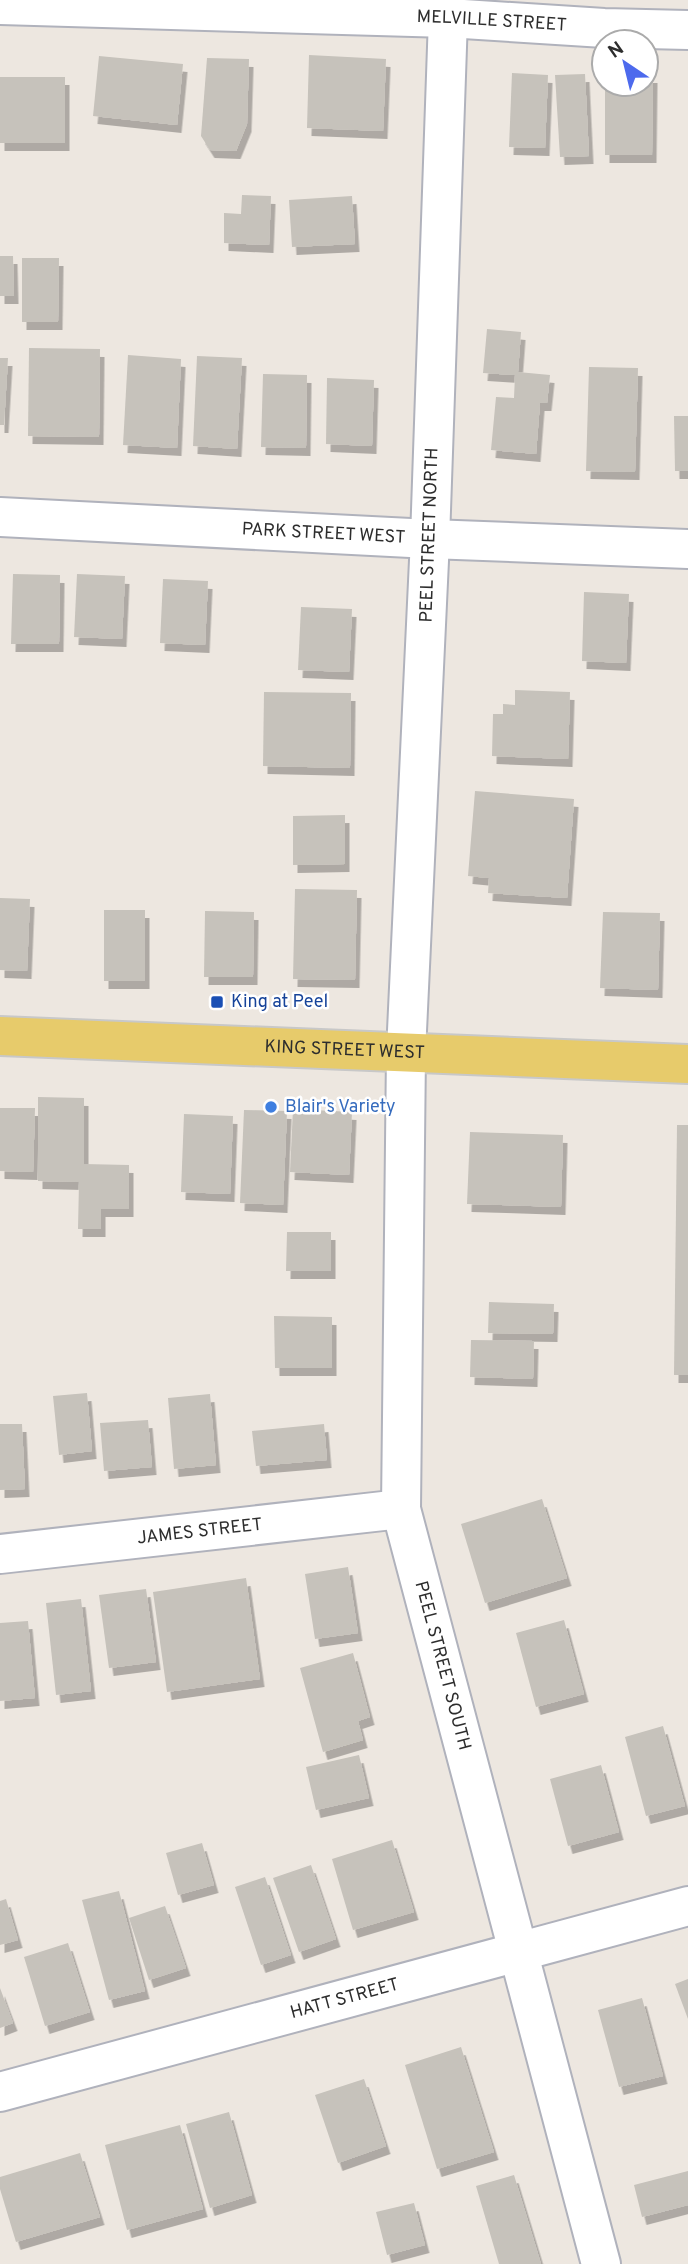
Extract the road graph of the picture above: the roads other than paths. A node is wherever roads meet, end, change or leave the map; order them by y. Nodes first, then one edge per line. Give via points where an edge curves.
1 (0, 5) edge
2 (604, 14) edge
3 (448, 18) junction
4 (688, 30) edge
5 (0, 517) edge
6 (430, 539) junction
7 (688, 549) edge
8 (0, 1036) edge
9 (406, 1052) junction
10 (688, 1064) edge
11 (401, 1509) junction
12 (0, 1554) edge
13 (688, 1906) edge
14 (519, 1952) junction
15 (0, 2092) edge
16 (601, 2264) edge

1 - 3 street, MELVILLE STREET
2 - 3 street, MELVILLE STREET
2 - 4 street, MELVILLE STREET
3 - 6 street, PEEL STREET NORTH
5 - 6 street, PARK STREET WEST
6 - 7 street, PARK STREET WEST
6 - 9 street, PEEL STREET NORTH
8 - 9 main road, KING STREET WEST
9 - 10 main road, KING STREET WEST
9 - 11 street, PEEL STREET SOUTH
11 - 12 street, JAMES STREET
11 - 14 street, PEEL STREET SOUTH
13 - 14 street, HATT STREET
14 - 15 street, HATT STREET
14 - 16 street, PEEL STREET SOUTH

